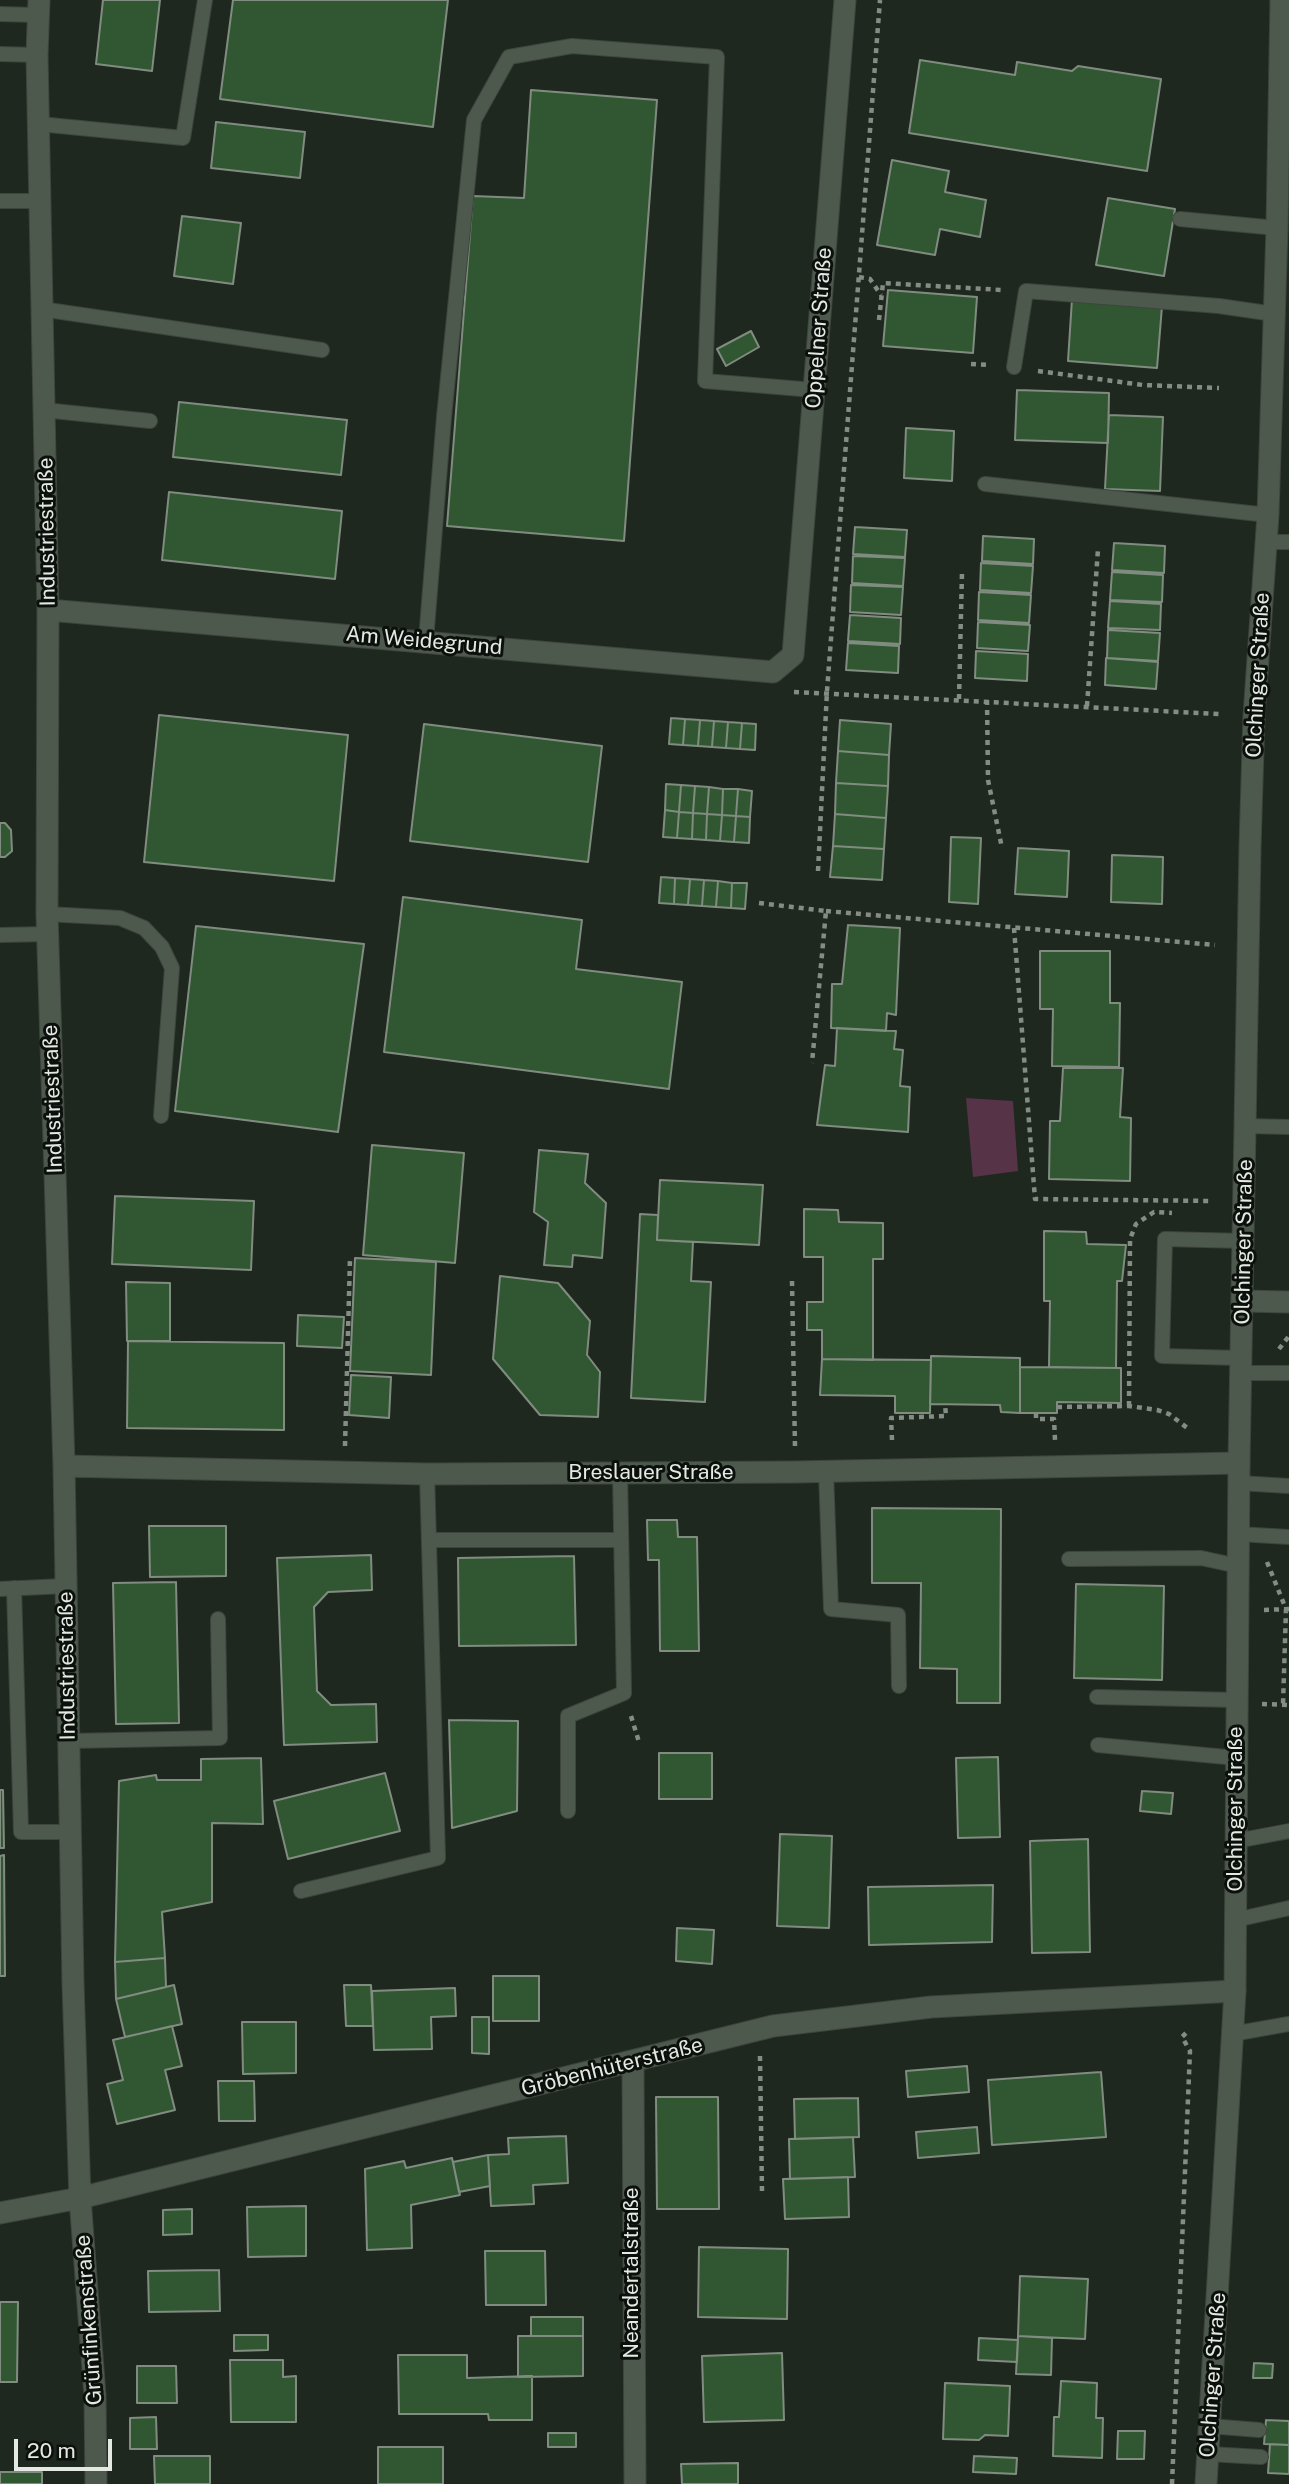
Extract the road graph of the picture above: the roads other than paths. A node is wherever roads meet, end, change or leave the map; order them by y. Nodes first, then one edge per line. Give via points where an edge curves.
1 (205, 0) edge
2 (845, 0) edge
3 (1281, 0) edge
4 (38, 8) edge
5 (0, 14) edge
6 (0, 54) edge
7 (37, 55) junction
8 (38, 124) junction
9 (0, 201) edge
10 (39, 201) junction
11 (1180, 219) dead end
12 (1281, 234) edge
13 (41, 309) junction
14 (1274, 314) junction
15 (322, 350) dead end
16 (1014, 367) road end
17 (814, 390) junction
18 (44, 410) junction
19 (150, 421) dead end
20 (985, 484) dead end
21 (1268, 514) junction
22 (1266, 542) junction
23 (1289, 542) edge
24 (48, 610) junction
25 (426, 640) junction
26 (793, 655) joint
27 (48, 924) junction
28 (0, 935) edge
29 (161, 1116) dead end
30 (1245, 1126) junction
31 (1289, 1127) edge
32 (1244, 1241) junction
33 (1243, 1301) junction
34 (1289, 1301) edge
35 (1241, 1365) junction
36 (1289, 1373) edge
37 (64, 1466) junction
38 (620, 1472) junction
39 (826, 1472) junction
40 (1239, 1473) junction
41 (427, 1474) junction
42 (1289, 1486) edge
43 (1238, 1534) junction
44 (1289, 1537) edge
45 (429, 1539) junction
46 (621, 1540) junction
47 (1069, 1559) dead end
48 (1238, 1566) junction
49 (65, 1586) junction
50 (7, 1588) edge
51 (218, 1619) dead end
52 (899, 1686) dead end
53 (1097, 1697) dead end
54 (1237, 1700) junction
55 (69, 1741) junction
56 (1098, 1745) dead end
57 (1237, 1758) junction
58 (568, 1811) dead end
59 (1289, 1831) edge
60 (70, 1832) junction
61 (1236, 1841) junction
62 (301, 1891) dead end
63 (1289, 1908) edge
64 (1235, 1920) junction
65 (1235, 1992) junction
66 (1289, 2024) edge
67 (1232, 2034) junction
68 (633, 2062) junction
69 (80, 2198) junction
70 (0, 2213) edge
71 (1209, 2426) junction
72 (1259, 2430) dead end
73 (1208, 2454) junction
74 (1261, 2457) dead end
75 (96, 2484) edge
76 (635, 2484) edge
77 (1206, 2484) edge

1 - 8 lane via 183,138
2 - 17 street, Oppelner Straße
3 - 12 street, Olchinger Straße
4 - 5 lane
4 - 7 street, Industriestraße
6 - 7 lane
7 - 8 street, Industriestraße
8 - 10 street, Industriestraße
9 - 10 lane
10 - 13 street, Industriestraße
11 - 12 lane
12 - 14 street, Olchinger Straße
13 - 15 lane
13 - 18 street, Industriestraße
14 - 16 lane via 1026,291
14 - 21 street, Olchinger Straße
17 - 25 lane via 705,381 716,57 572,46 509,57 474,120
17 - 26 street, Oppelner Straße
18 - 19 lane
18 - 24 street, Industriestraße
20 - 21 lane
21 - 22 street, Olchinger Straße
22 - 23 lane
22 - 30 street, Olchinger Straße via 1254,716
24 - 25 street, Am Weidegrund
24 - 27 street, Industriestraße
25 - 26 street, Am Weidegrund via 773,672
27 - 28 lane
27 - 29 lane via 120,918 144,929 162,947 172,968
27 - 37 street, Industriestraße
30 - 31 lane
30 - 32 street, Olchinger Straße
32 - 33 street, Olchinger Straße
32 - 35 lane via 1165,1240 1162,1356
33 - 34 street
33 - 35 street, Olchinger Straße
35 - 36 lane
35 - 40 street, Olchinger Straße
37 - 41 street, Breslauer Straße
37 - 49 street, Industriestraße
38 - 39 street, Breslauer Straße
38 - 41 street, Breslauer Straße
38 - 46 lane
39 - 40 street, Breslauer Straße
39 - 52 lane via 831,1609 898,1615
40 - 42 lane
40 - 43 street, Olchinger Straße
41 - 45 lane
43 - 44 lane
43 - 48 street, Olchinger Straße
45 - 46 lane
45 - 62 lane via 438,1858
46 - 58 lane via 624,1693 568,1716
47 - 48 lane via 1201,1558
48 - 54 street, Olchinger Straße
49 - 50 lane
49 - 55 street, Industriestraße
50 - 60 lane via 21,1832
51 - 55 lane via 220,1738
53 - 54 lane
54 - 57 street, Olchinger Straße
55 - 60 street, Industriestraße
56 - 57 lane
57 - 61 street, Olchinger Straße
59 - 61 lane
60 - 69 street, Industriestraße
61 - 64 street, Olchinger Straße
63 - 64 lane
64 - 65 street, Olchinger Straße
65 - 67 street, Olchinger Straße
65 - 68 street, Gröbenhüterstraße via 931,2007 760,2029
66 - 67 lane
67 - 71 street, Olchinger Straße
68 - 69 street, Gröbenhüterstraße
68 - 76 street, Neandertalstraße
69 - 70 street, Gröbenhüterstraße
69 - 75 street, Grünfinkenstraße via 95,2396
71 - 72 lane
71 - 73 street, Olchinger Straße
73 - 74 lane
73 - 77 street, Olchinger Straße

